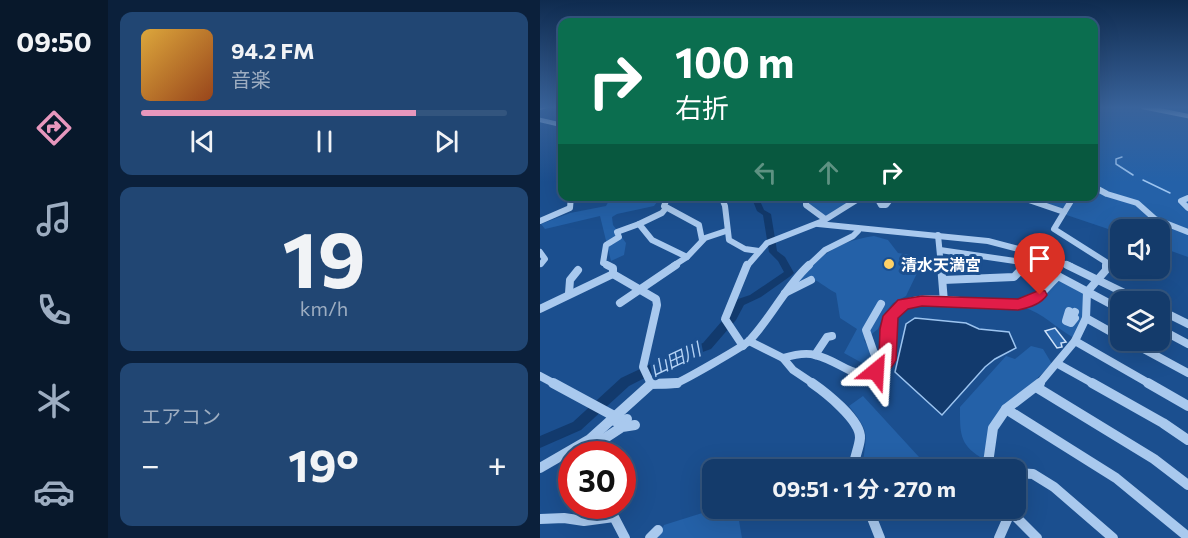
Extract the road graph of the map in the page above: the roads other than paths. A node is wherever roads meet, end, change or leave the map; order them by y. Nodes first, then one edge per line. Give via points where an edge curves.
1 (1098, 189) edge
2 (1188, 198) edge
3 (571, 201) edge
4 (666, 201) edge
5 (723, 201) edge
6 (806, 201) edge
7 (855, 201) edge
8 (1032, 201) edge
9 (1071, 201) edge
10 (666, 208) junction
11 (1188, 208) edge
12 (1064, 212) junction
13 (825, 219) junction
14 (540, 221) edge
15 (639, 224) junction
16 (818, 224) junction
17 (726, 231) junction
18 (858, 231) junction
19 (1188, 232) edge
20 (938, 235) junction
21 (702, 240) junction
22 (940, 250) junction
23 (759, 251) junction
24 (540, 252) edge
25 (687, 258) junction
26 (541, 264) edge
27 (1027, 264) junction
28 (578, 270) dead end
29 (613, 274) junction
30 (1058, 276) junction
31 (1100, 278) junction
32 (811, 280) dead end
33 (943, 280) junction
34 (640, 290) junction
35 (1123, 291) edge
36 (1086, 292) junction
37 (569, 293) junction
38 (783, 294) junction
39 (944, 302) junction
40 (620, 303) dead end
41 (881, 304) dead end
42 (1110, 304) edge
43 (540, 309) edge
44 (1170, 315) edge
45 (1086, 318) junction
46 (1188, 324) edge
47 (1110, 331) edge
48 (1170, 334) edge
49 (832, 336) dead end
50 (1075, 341) junction
51 (746, 343) junction
52 (1188, 344) edge
53 (1147, 351) edge
54 (815, 355) junction
55 (783, 358) junction
56 (884, 364) junction
57 (1058, 364) junction
58 (1188, 373) edge
59 (647, 376) junction
60 (540, 377) edge
61 (1036, 387) junction
62 (1188, 406) edge
63 (1006, 409) junction
64 (613, 418) junction
65 (1188, 440) edge
66 (594, 441) edge
67 (595, 441) edge
68 (558, 459) edge
69 (853, 459) edge
70 (989, 459) edge
71 (540, 468) edge
72 (1026, 474) edge
73 (1188, 485) edge
74 (540, 519) edge
75 (872, 519) edge
76 (1006, 519) edge
77 (1017, 519) edge
78 (1188, 537) edge
79 (625, 538) edge
80 (880, 538) edge
81 (999, 538) edge
82 (1037, 538) edge
83 (1113, 538) edge

1 - 19 street via 1137,203 1155,219
2 - 11 street via 1181,202
3 - 14 street via 570,208
4 - 10 street
5 - 17 street
6 - 13 street
7 - 13 street
8 - 12 street
9 - 12 street
10 - 15 street
10 - 21 street via 699,225
12 - 31 street via 1054,229 1106,262
13 - 16 street
15 - 25 street via 652,240
15 - 29 street via 617,232 619,237 606,245 603,263 613,268
16 - 18 street
16 - 23 street via 775,239
17 - 21 street
17 - 23 street via 736,246
18 - 20 street
18 - 38 street via 825,250
20 - 22 street
20 - 31 street via 1026,250
21 - 25 street
22 - 27 street
22 - 33 street
23 - 51 street via 739,278 725,319
24 - 26 street via 545,258
25 - 34 street
27 - 30 street
27 - 33 street via 1014,277
28 - 37 street via 567,284
29 - 34 street
29 - 37 street
30 - 36 street
30 - 39 street via 1026,303
31 - 35 street
31 - 36 street
32 - 38 street
33 - 39 street
34 - 40 street
34 - 59 street via 654,297 657,305
36 - 42 street
36 - 45 street
37 - 43 street
38 - 51 street
39 - 56 street via 915,301 896,310 889,322
41 - 56 street via 866,330 874,353
44 - 46 street
45 - 47 street
45 - 50 street
48 - 52 street
49 - 54 street via 827,337
50 - 57 street
50 - 62 street
51 - 55 street
51 - 59 street via 675,384
53 - 58 street
54 - 55 street via 804,353
54 - 56 street via 856,375 876,371
55 - 69 street via 855,422 860,437
57 - 61 street
57 - 65 street
59 - 64 street
60 - 64 street
61 - 63 street
61 - 73 street via 1154,459
63 - 70 street via 993,428
63 - 78 street via 1116,478
64 - 66 street
64 - 67 street via 617,422 631,422
68 - 71 street
72 - 83 street via 1054,487
74 - 79 street via 584,521 614,517
75 - 80 street
76 - 81 street
77 - 82 street

